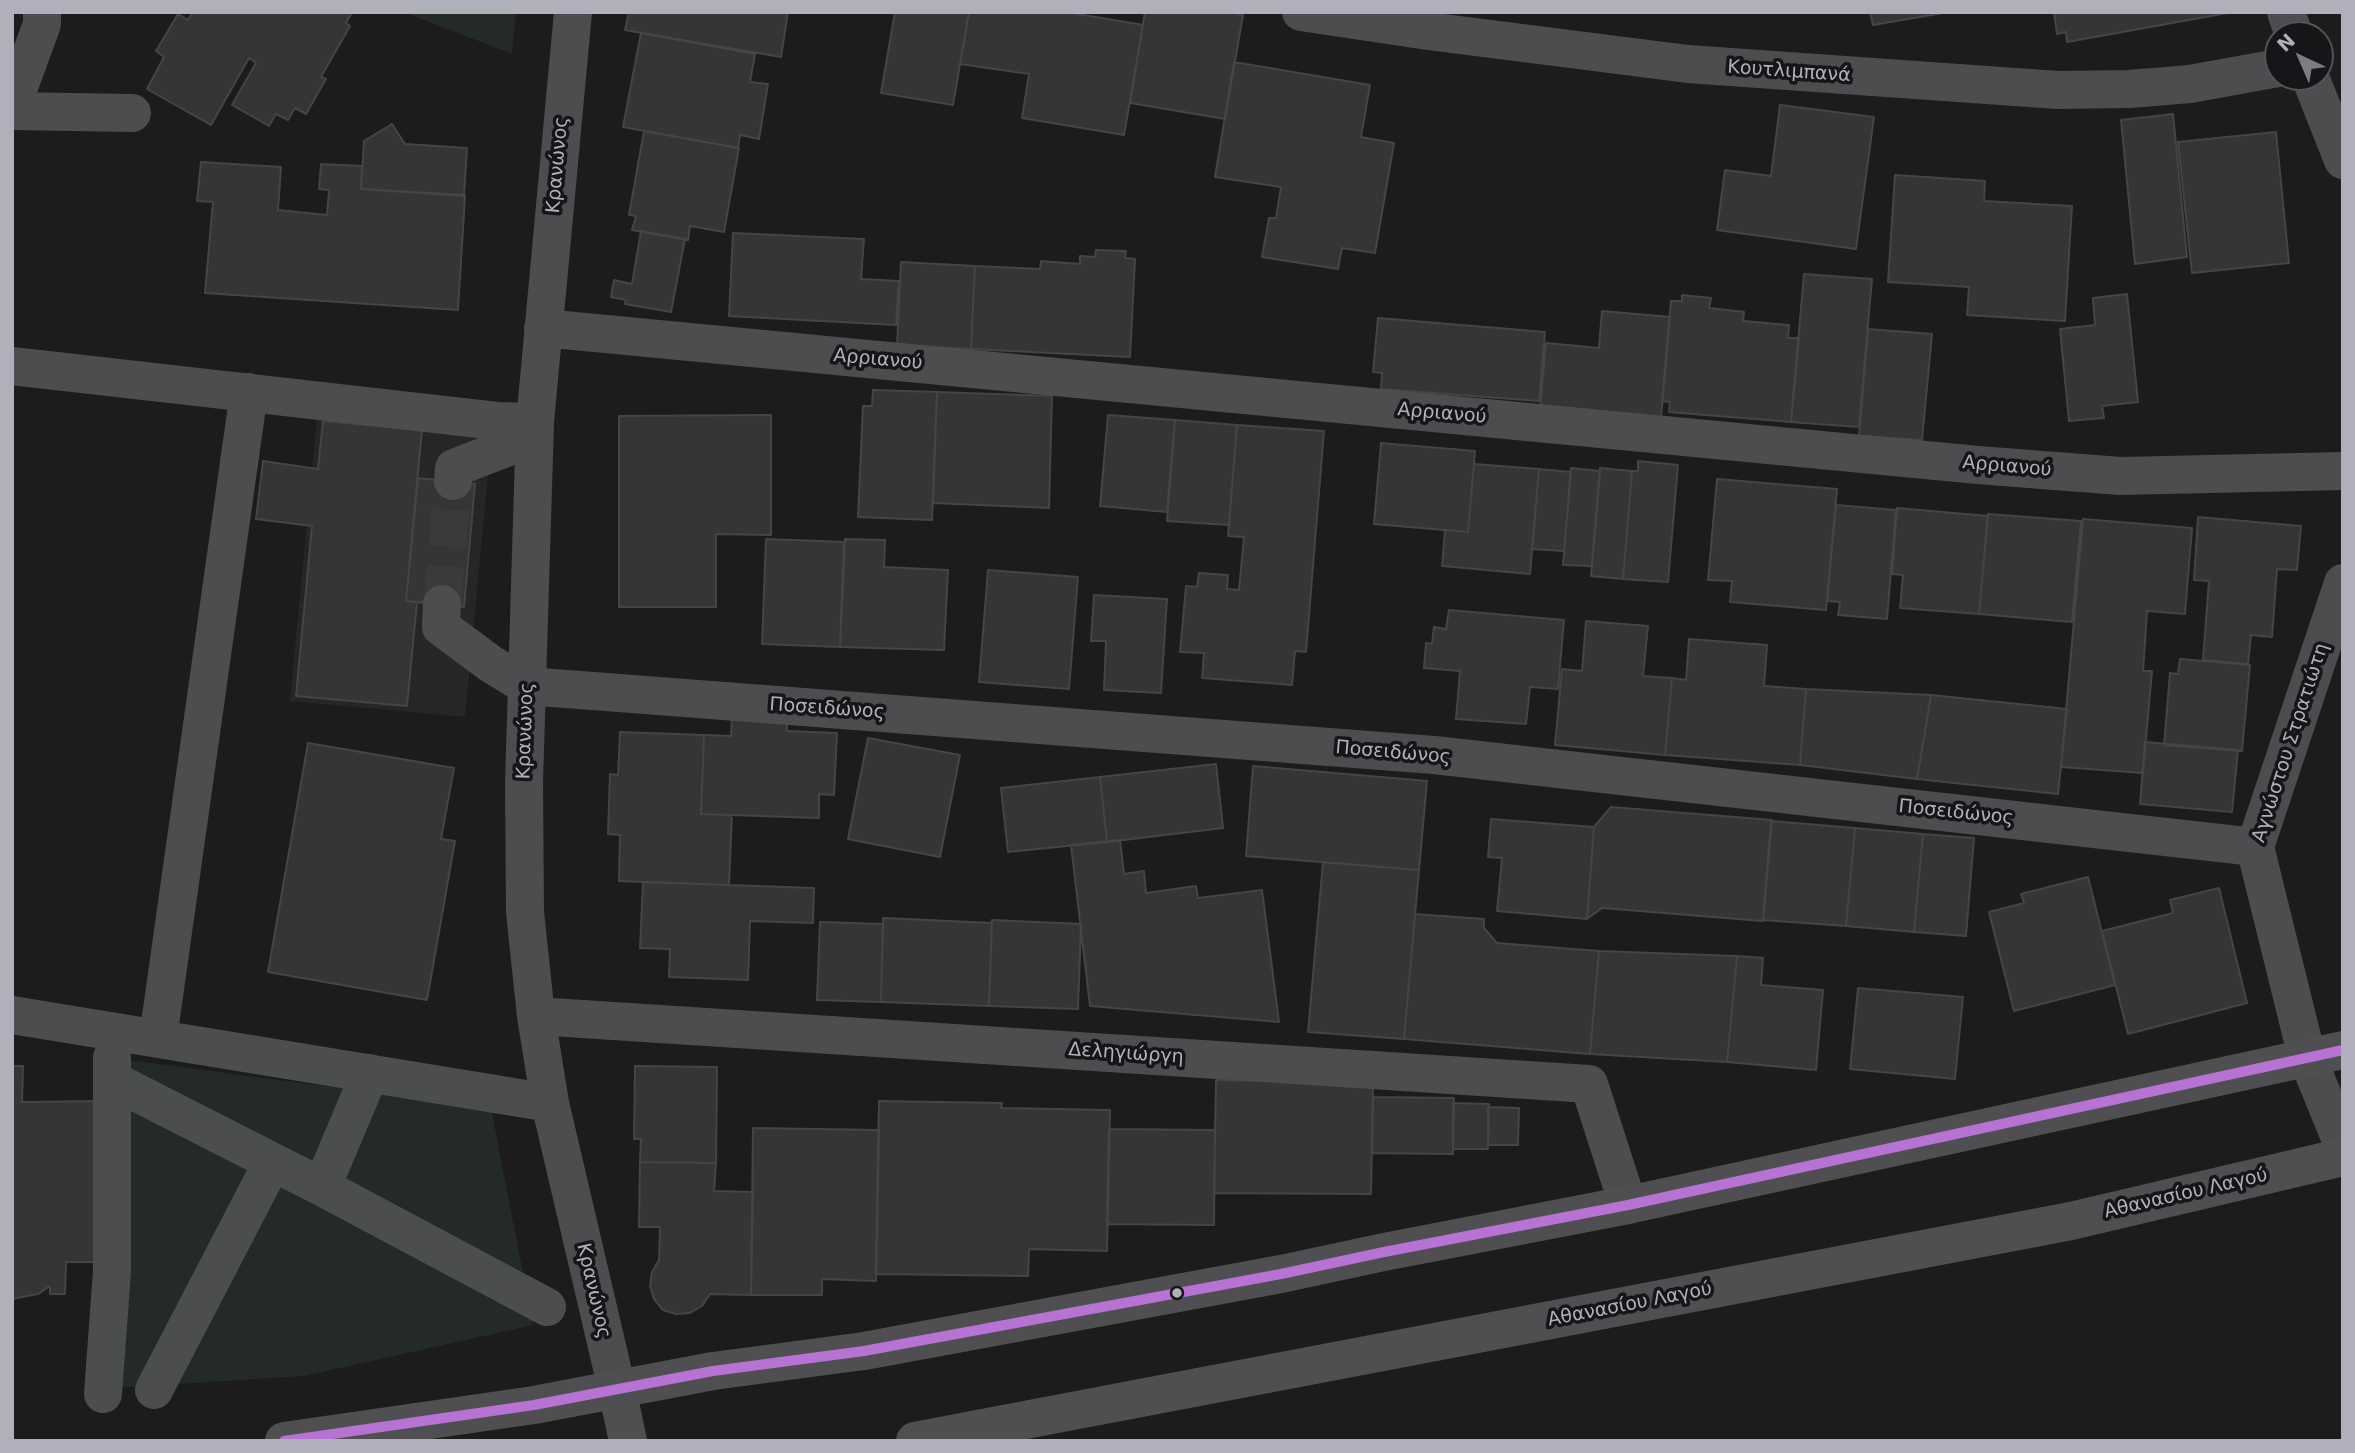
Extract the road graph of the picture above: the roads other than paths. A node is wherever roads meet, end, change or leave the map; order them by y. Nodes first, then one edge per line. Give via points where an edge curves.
1 (42, 12) edge
2 (573, 12) edge
3 (1301, 12) edge
4 (2264, 71) edge
5 (2316, 91) edge
6 (12, 106) edge
7 (12, 111) edge
8 (132, 113) dead end
9 (2343, 160) edge
10 (543, 328) junction
11 (12, 366) edge
12 (249, 392) junction
13 (534, 430) junction
14 (2343, 471) edge
15 (453, 481) tunnel mouth
16 (2343, 583) edge
17 (442, 604) tunnel mouth
18 (527, 686) junction
19 (2255, 847) junction
20 (12, 1015) edge
21 (536, 1016) junction
22 (113, 1031) junction
23 (158, 1038) junction
24 (2325, 1054) edge
25 (370, 1073) junction
26 (112, 1080) junction
27 (550, 1103) junction
28 (2343, 1145) edge
29 (2343, 1157) edge
30 (272, 1163) junction
31 (322, 1187) junction
32 (1628, 1205) junction
33 (547, 1307) dead end
34 (617, 1389) junction
35 (154, 1390) dead end
36 (103, 1394) dead end
37 (284, 1441) edge
38 (628, 1441) edge
39 (915, 1441) edge

1 - 6 street
2 - 10 street, Κρανώνος
3 - 4 street, Κουτλιμπανά via 1688,65 2058,90 2190,84
5 - 9 street
7 - 8 street
10 - 13 street, Κρανώνος
10 - 14 street, Αρριανού via 2029,469 2120,476
11 - 12 street
12 - 13 street via 497,421
12 - 23 street
13 - 15 street via 454,468
13 - 18 street, Κρανώνος
16 - 19 street, Αγνώστου Στρατιώτη
17 - 18 street via 441,627
18 - 19 street, Ποσειδώνος via 1434,755
18 - 21 street, Κρανώνος via 525,912
19 - 24 street, Αγνώστου Στρατιώτη
20 - 22 street
21 - 27 street, Κρανώνος
21 - 32 street, Δεληγιώργη via 1589,1084
22 - 23 street
22 - 26 street
23 - 25 street
24 - 28 street, Αγνώστου Στρατιώτη
24 - 32 main road
25 - 27 street
25 - 31 street
26 - 30 street
26 - 36 street via 112,1271
27 - 34 street, Κρανώνος
29 - 39 main road, Αθανασίου Λαγού via 2071,1221
30 - 31 street
30 - 35 street
31 - 33 street
32 - 34 main road via 864,1351
34 - 37 main road
34 - 38 main road, Κρανώνος

